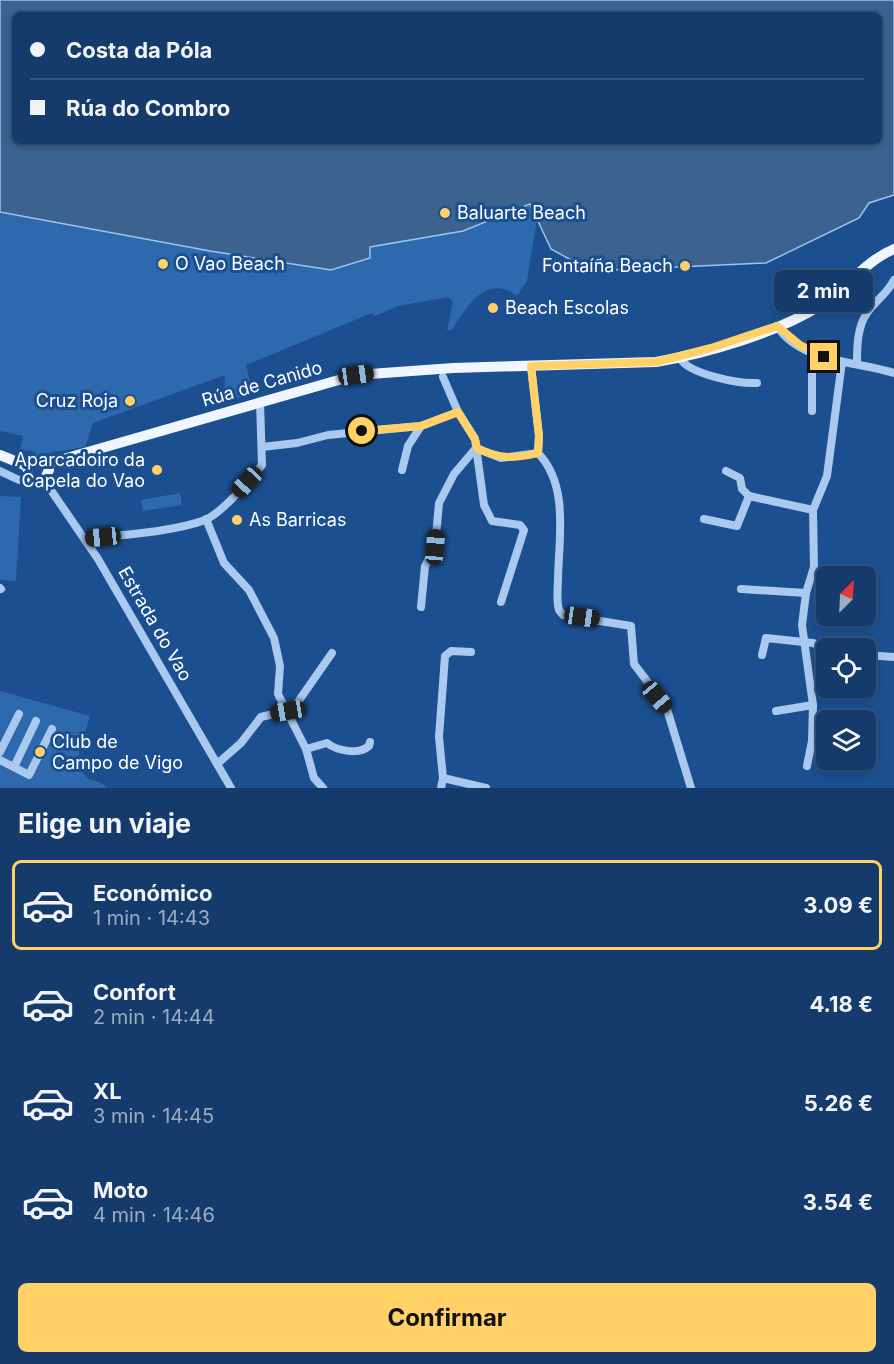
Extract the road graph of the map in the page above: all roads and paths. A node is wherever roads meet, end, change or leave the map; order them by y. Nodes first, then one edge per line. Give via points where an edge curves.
1 (894, 249) edge
2 (894, 280) edge
3 (777, 326) junction
4 (812, 352) junction
5 (680, 358) junction
6 (842, 362) junction
7 (857, 364) junction
8 (531, 366) junction
9 (894, 373) edge
10 (443, 377) dead end
11 (757, 383) dead end
12 (260, 402) junction
13 (812, 411) dead end
14 (458, 412) junction
15 (421, 426) junction
16 (262, 447) junction
17 (477, 448) junction
18 (538, 453) junction
19 (0, 455) edge
20 (47, 463) junction
21 (27, 466) junction
22 (402, 470) dead end
23 (0, 471) edge
24 (726, 471) dead end
25 (32, 480) junction
26 (44, 480) junction
27 (749, 496) junction
28 (813, 510) junction
29 (206, 519) junction
30 (704, 519) dead end
31 (85, 539) junction
32 (741, 589) dead end
33 (806, 593) junction
34 (501, 602) dead end
35 (420, 607) dead end
36 (806, 644) junction
37 (816, 646) edge
38 (471, 651) dead end
39 (332, 653) dead end
40 (762, 655) dead end
41 (876, 656) edge
42 (894, 657) edge
43 (813, 705) junction
44 (288, 711) junction
45 (776, 711) dead end
46 (19, 714) dead end
47 (36, 721) dead end
48 (52, 729) dead end
49 (370, 742) dead end
50 (306, 749) junction
51 (0, 752) edge
52 (0, 760) edge
53 (217, 764) junction
54 (807, 766) dead end
55 (14, 767) junction
56 (443, 778) junction
57 (231, 788) edge
58 (323, 788) edge
59 (441, 788) edge
60 (486, 788) edge
61 (691, 788) edge

1 - 3 main road, Rúa de Canido via 869,263 822,304
2 - 7 street via 865,315 858,339
3 - 4 street
3 - 5 main road, Rúa de Canido
4 - 6 street
4 - 13 street
5 - 8 main road, Rúa de Canido via 646,363
5 - 11 street via 688,368 743,384
6 - 7 street
6 - 28 street via 827,476
7 - 9 street
8 - 12 main road, Rúa de Canido via 369,374
8 - 18 street
10 - 14 street
12 - 16 street
12 - 20 main road, Rúa de Canido
14 - 15 street
14 - 17 street
15 - 16 street via 328,435
15 - 22 street via 408,446
16 - 29 street via 262,465
17 - 18 street via 501,458
17 - 34 street via 484,506 492,521 520,525 524,530
17 - 35 street via 454,474 439,503 435,547 425,566
18 - 61 street via 556,481 558,605 563,615 631,626 634,664 666,706
19 - 21 main road
20 - 21 main road, Rúa de Canido via 35,459
20 - 26 main road via 49,470
21 - 25 main road
23 - 25 street via 19,480
24 - 27 street via 736,474
25 - 26 main road
26 - 31 street, Estrada do Vao
27 - 28 street
27 - 30 street via 737,526
28 - 33 street via 814,567
29 - 31 street
29 - 44 street via 224,563 249,590 277,644 278,694
31 - 53 street, Estrada do Vao
32 - 33 street
33 - 36 street via 802,625
36 - 37 street
36 - 40 street via 766,638
36 - 43 street
38 - 56 street via 451,651 445,656 439,737
39 - 44 street
41 - 42 street
43 - 45 street
43 - 54 street
44 - 50 street
44 - 53 street via 261,717 241,743
46 - 51 street
47 - 55 street
48 - 55 street via 29,775
49 - 50 street via 362,751 334,749 327,743
50 - 58 street via 314,777
52 - 55 street
53 - 57 street, Estrada do Vao
56 - 59 street
56 - 60 street

